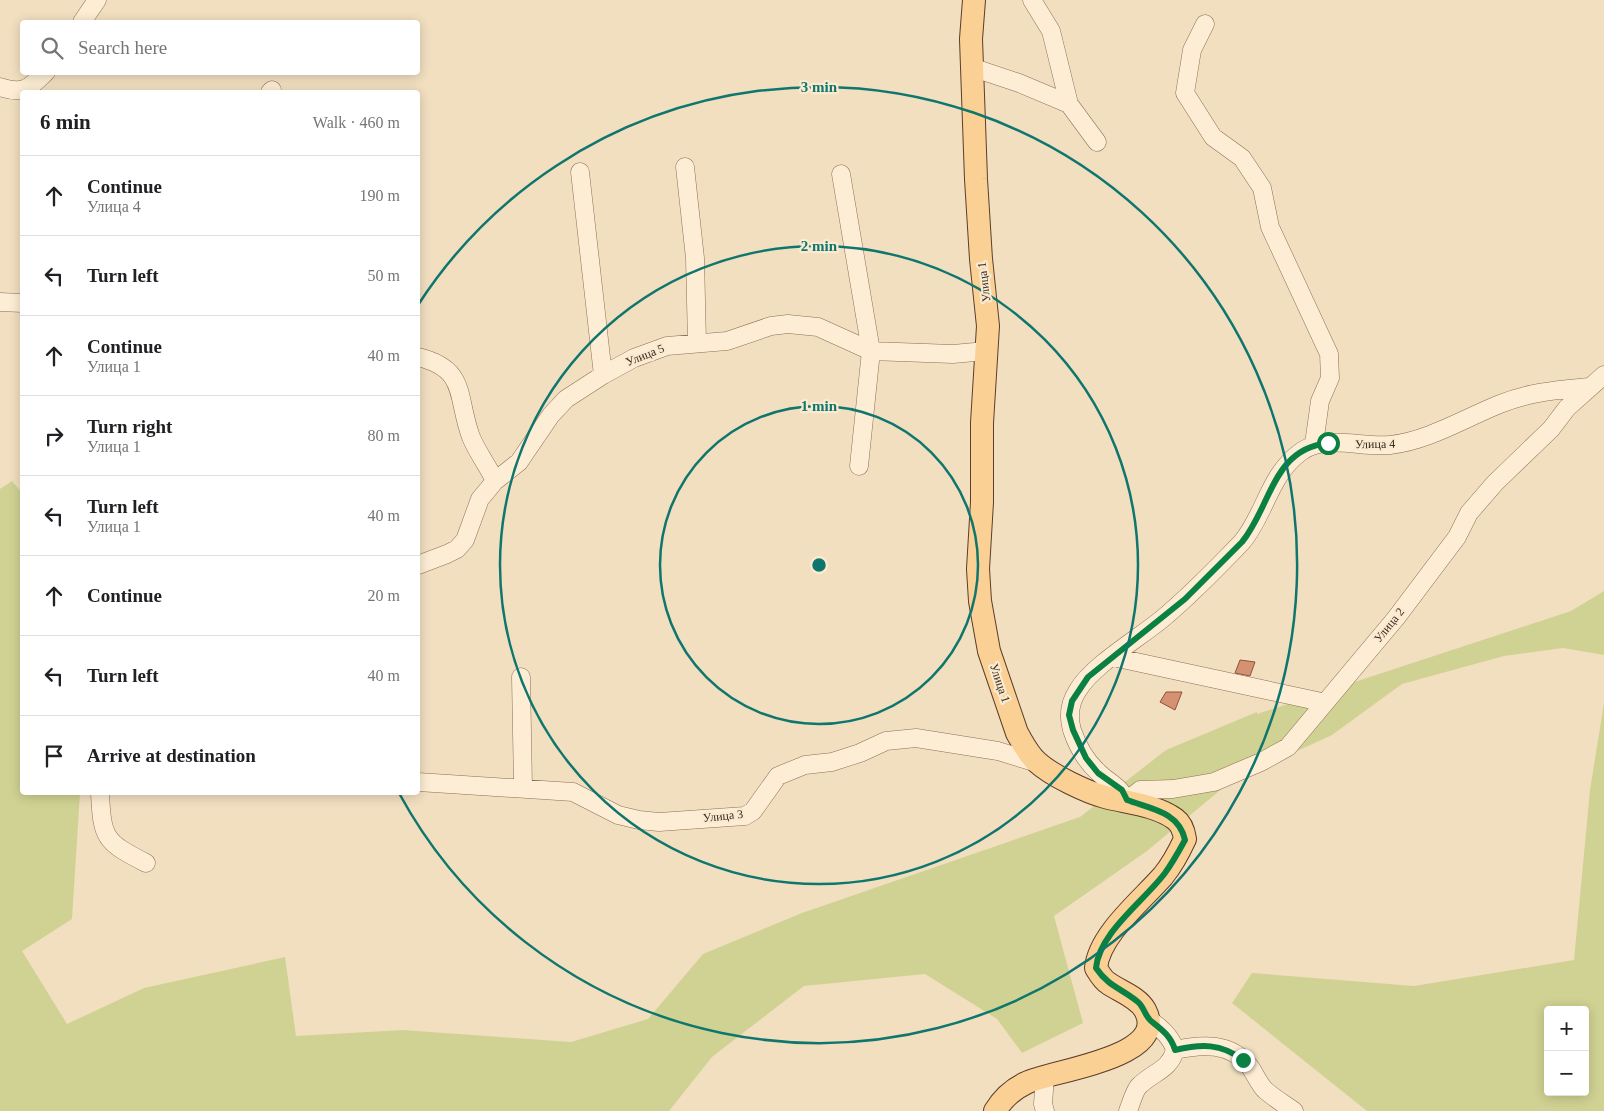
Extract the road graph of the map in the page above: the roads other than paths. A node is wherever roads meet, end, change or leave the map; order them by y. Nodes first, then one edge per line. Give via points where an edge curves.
1 (97, 0) edge
2 (974, 0) edge
3 (1032, 0) edge
4 (83, 20) edge
5 (1205, 24) dead end
6 (974, 68) junction
7 (43, 75) edge
8 (0, 87) edge
9 (25, 90) edge
10 (20, 91) edge
11 (1069, 104) junction
12 (1097, 142) dead end
13 (685, 167) dead end
14 (580, 172) dead end
15 (840, 174) dead end
16 (0, 302) edge
17 (20, 303) edge
18 (697, 342) junction
19 (871, 351) junction
20 (986, 351) junction
21 (420, 358) edge
22 (603, 375) junction
23 (1604, 375) edge
24 (1589, 387) junction
25 (1314, 444) junction
26 (859, 466) dead end
27 (495, 481) junction
28 (420, 564) edge
29 (1113, 657) junction
30 (521, 677) dead end
31 (1317, 701) dead end
32 (1037, 762) junction
33 (420, 782) edge
34 (523, 787) junction
35 (100, 795) edge
36 (1127, 800) junction
37 (146, 863) dead end
38 (1148, 1019) junction
39 (1175, 1050) junction
40 (1045, 1076) junction
41 (995, 1111) edge
42 (1045, 1111) edge
43 (1128, 1111) edge
44 (1294, 1111) edge

1 - 4 street
2 - 6 main road, Улица 1
3 - 11 street via 1051,31
5 - 25 street via 1192,50 1185,93 1213,137 1242,158 1262,188 1270,227 1329,354 1330,378 1320,401
6 - 11 street
6 - 20 main road, Улица 1 via 977,189 988,326
7 - 9 street
8 - 10 street
11 - 12 street
13 - 18 street via 695,258
14 - 22 street
15 - 19 street
16 - 17 street
18 - 19 street, Улица 5 via 727,340 771,326 793,324 818,328
18 - 22 street, Улица 5 via 666,346
19 - 20 street, Улица 5 via 953,354
19 - 26 street
20 - 32 main road, Улица 1 via 978,569 980,601 989,651 1017,733
21 - 27 street via 438,363 457,382 471,437
22 - 27 street, Улица 5 via 566,399 519,462
23 - 24 street, Улица 2
24 - 25 street, Улица 4 via 1524,395 1399,444
24 - 36 street, Улица 2 via 1476,506 1457,537 1396,618 1288,747 1214,782 1140,790
25 - 29 street via 1283,468 1274,480 1250,533 1242,542 1185,599
27 - 28 street, Улица 5 via 480,499 465,540 457,549
29 - 31 street
29 - 36 street via 1078,689 1069,715 1086,758 1098,773 1122,790
30 - 34 street
32 - 34 street, Улица 3 via 998,751 916,738 886,741 860,753 832,762 805,765 778,776 753,811 745,816 659,822 618,815 573,792
32 - 36 main road, Улица 1 via 1092,792
33 - 34 street, Улица 3
35 - 37 street via 101,819 108,838 117,848
36 - 38 main road, Улица 1 via 1177,820 1185,840 1165,874 1105,941 1097,955 1096,968 1105,982 1139,1002
38 - 39 street via 1169,1037
38 - 40 main road via 1145,1037 1136,1046 1096,1063
39 - 43 street via 1166,1066 1138,1086
39 - 44 street via 1205,1045 1220,1046 1233,1052 1249,1066 1264,1089
40 - 41 main road via 1011,1091
40 - 42 street

